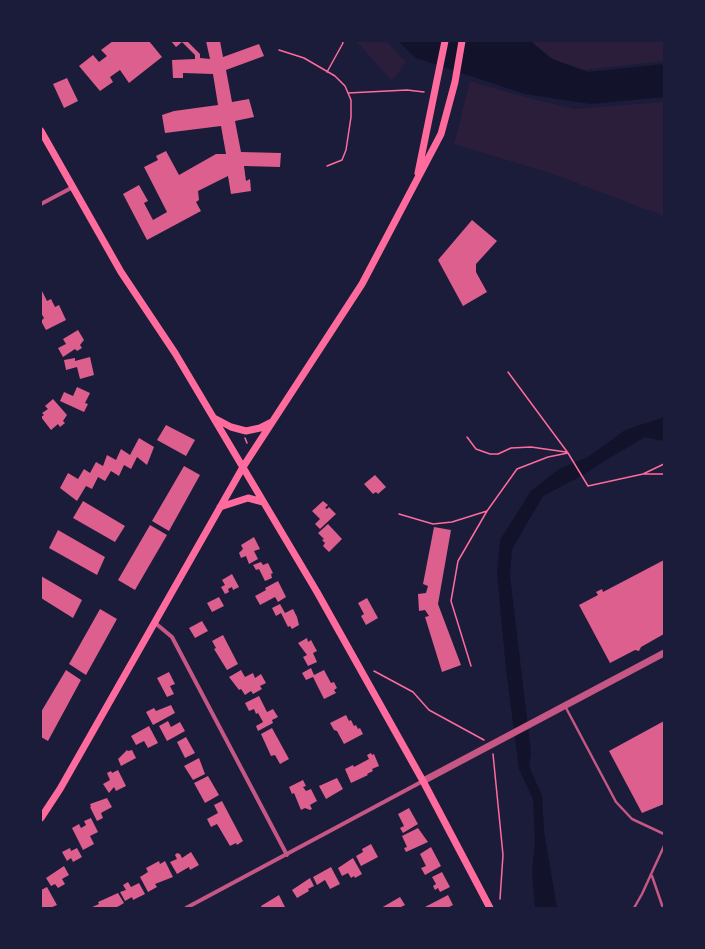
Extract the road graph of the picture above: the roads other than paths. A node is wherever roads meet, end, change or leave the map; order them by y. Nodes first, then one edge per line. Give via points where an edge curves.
1 (445, 41) edge
2 (462, 41) edge
3 (41, 131) edge
4 (416, 183) junction
5 (73, 187) junction
6 (41, 204) edge
7 (213, 417) junction
8 (272, 422) junction
9 (243, 467) junction
10 (263, 502) junction
11 (220, 507) junction
12 (154, 622) junction
13 (664, 653) edge
14 (565, 706) junction
15 (423, 781) junction
16 (41, 818) edge
17 (664, 834) edge
18 (664, 846) edge
19 (287, 855) junction
20 (651, 875) junction
21 (186, 908) edge
22 (490, 908) edge
23 (634, 908) edge
24 (663, 908) edge

1 - 4 main road
2 - 4 main road via 455,82 441,134
3 - 5 main road
4 - 8 main road via 362,284
5 - 6 street
5 - 7 main road via 121,272 175,353
7 - 8 main road via 231,427 246,431
7 - 9 main road
8 - 9 main road
9 - 10 main road
9 - 11 main road
10 - 11 main road via 248,498
10 - 15 main road
11 - 12 main road
12 - 16 main road
12 - 19 street via 172,637
13 - 14 street
14 - 15 street
14 - 17 lane via 616,802 632,819
15 - 19 street
15 - 22 main road
18 - 20 lane
19 - 21 street
20 - 23 lane
20 - 24 lane

